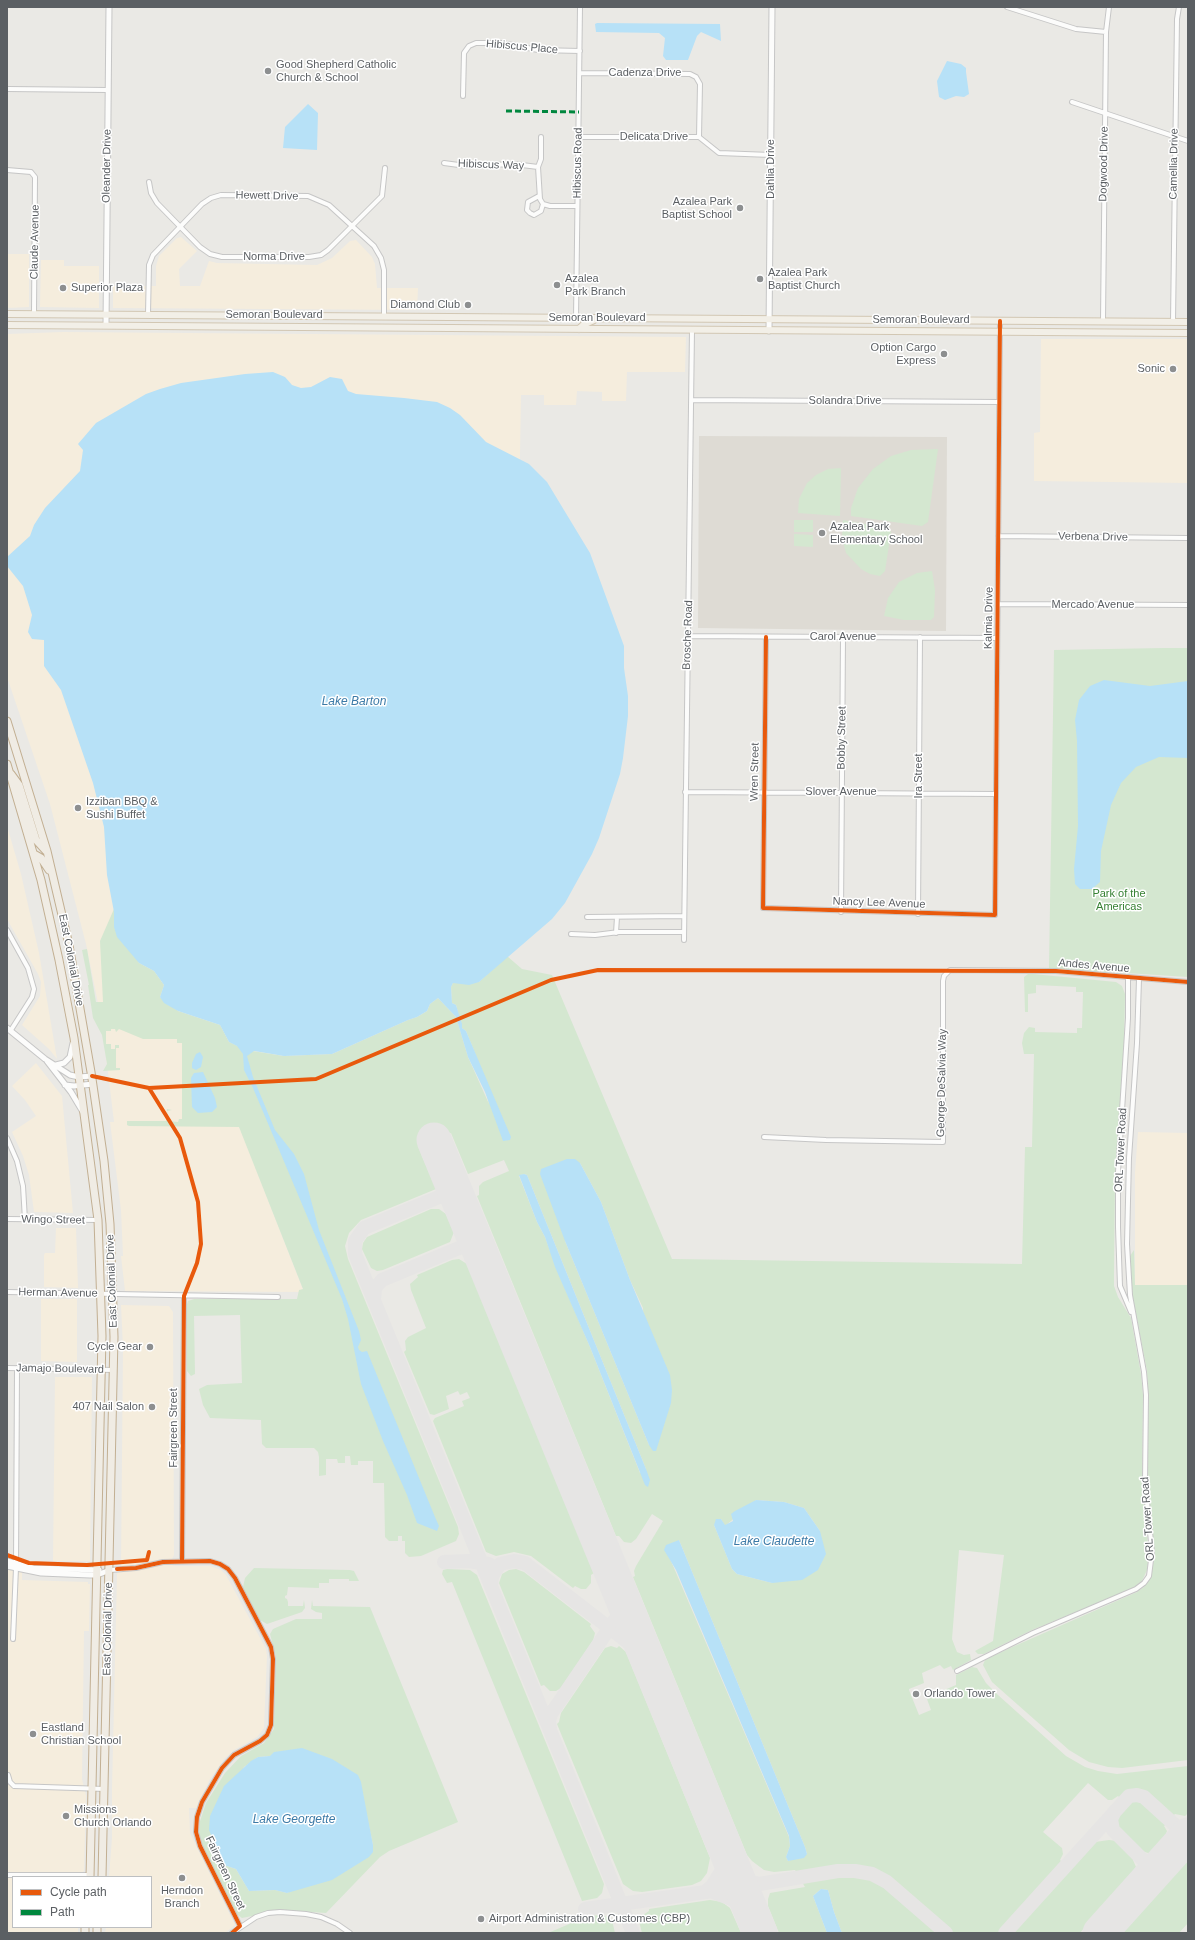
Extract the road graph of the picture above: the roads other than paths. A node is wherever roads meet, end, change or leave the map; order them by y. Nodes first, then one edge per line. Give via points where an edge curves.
1 (109, 7) edge
2 (580, 7) edge
3 (772, 7) edge
4 (1007, 7) edge
5 (1109, 7) edge
6 (1179, 7) edge
7 (1106, 32) junction
8 (580, 51) junction
9 (580, 73) junction
10 (7, 89) edge
11 (108, 90) junction
12 (463, 96) dead end
13 (1072, 102) dead end
14 (1105, 113) junction
15 (541, 137) dead end
16 (579, 137) junction
17 (699, 137) junction
18 (1175, 137) junction
19 (1188, 141) edge
20 (771, 155) junction
21 (444, 163) dead end
22 (538, 167) junction
23 (385, 168) dead end
24 (7, 170) edge
25 (149, 182) dead end
26 (539, 196) junction
27 (544, 204) junction
28 (577, 206) junction
29 (180, 226) junction
30 (352, 227) junction
31 (7, 314) edge
32 (34, 314) junction
33 (106, 314) junction
34 (148, 314) junction
35 (384, 316) junction
36 (400, 316) junction
37 (576, 318) junction
38 (603, 318) junction
39 (769, 319) junction
40 (1000, 321) junction
41 (1103, 321) junction
42 (1173, 322) junction
43 (1188, 322) edge
44 (7, 325) edge
45 (106, 325) junction
46 (367, 327) junction
47 (384, 328) junction
48 (550, 329) junction
49 (579, 329) junction
50 (692, 330) junction
51 (769, 331) junction
52 (1000, 332) junction
53 (1188, 333) edge
54 (692, 400) junction
55 (999, 402) junction
56 (998, 536) junction
57 (1188, 538) edge
58 (998, 604) junction
59 (1188, 605) edge
60 (689, 636) junction
61 (766, 637) junction
62 (843, 637) junction
63 (920, 637) junction
64 (997, 638) junction
65 (7, 721) edge
66 (7, 764) edge
67 (10, 773) junction
68 (685, 792) junction
69 (764, 792) junction
70 (842, 792) junction
71 (919, 792) junction
72 (996, 794) junction
73 (47, 851) junction
74 (34, 854) junction
75 (53, 877) junction
76 (763, 908) joint
77 (841, 912) junction
78 (918, 914) junction
79 (995, 915) joint
80 (684, 916) junction
81 (587, 917) dead end
82 (617, 917) junction
83 (7, 930) edge
84 (684, 932) junction
85 (616, 933) junction
86 (571, 934) dead end
87 (684, 940) dead end
88 (950, 970) joint
89 (1128, 978) junction
90 (1139, 978) junction
91 (1188, 982) edge
92 (9, 1029) edge
93 (74, 1038) junction
94 (45, 1059) junction
95 (56, 1065) junction
96 (92, 1076) junction
97 (79, 1077) junction
98 (93, 1084) junction
99 (65, 1085) junction
100 (80, 1086) junction
101 (85, 1116) junction
102 (1121, 1130) junction
103 (1131, 1131) junction
104 (764, 1137) dead end
105 (7, 1138) edge
106 (7, 1219) edge
107 (25, 1220) junction
108 (98, 1220) junction
109 (1118, 1244) junction
110 (1127, 1244) junction
111 (7, 1292) edge
112 (102, 1293) junction
113 (114, 1295) junction
114 (184, 1296) junction
115 (278, 1297) dead end
116 (1134, 1320) junction
117 (7, 1368) edge
118 (17, 1368) junction
119 (102, 1370) junction
120 (114, 1370) junction
121 (100, 1473) junction
122 (112, 1473) junction
123 (7, 1561) edge
124 (182, 1561) junction
125 (7, 1566) edge
126 (16, 1566) junction
127 (110, 1570) junction
128 (97, 1572) junction
129 (13, 1639) dead end
130 (957, 1671) dead end
131 (95, 1684) junction
132 (107, 1705) junction
133 (8, 1775) edge
134 (93, 1788) junction
135 (105, 1788) junction
136 (105, 1798) junction
137 (91, 1859) junction
138 (7, 1875) edge
139 (91, 1876) edge
140 (100, 1876) edge
141 (101, 1876) edge
142 (240, 1926) junction
143 (232, 1933) edge
144 (350, 1933) edge

1 - 11 street, Oleander Drive
2 - 8 street, Hibiscus Road
3 - 20 street, Dahlia Drive
4 - 7 street via 1076,29
5 - 7 street, Dogwood Drive
6 - 18 street, Camellia Drive
7 - 14 street, Dogwood Drive
8 - 9 street, Hibiscus Road
8 - 12 street, Hibiscus Place via 538,50 502,43 476,43 468,46 464,53
9 - 16 street, Hibiscus Road
9 - 17 street, Cadenza Drive via 690,74 696,77 700,84
10 - 11 street
11 - 33 street, Oleander Drive
13 - 14 street
14 - 18 street
14 - 41 street, Dogwood Drive
15 - 22 street, Hibiscus Way via 541,159
16 - 17 street, Delicata Drive
16 - 28 street, Hibiscus Road
17 - 20 street, Delicata Drive via 719,153
18 - 19 street
18 - 42 street, Camellia Drive
20 - 39 street, Dahlia Drive
21 - 22 street, Hibiscus Way via 466,166 514,164
22 - 26 street, Hibiscus Way
23 - 30 street, Norma Drive via 382,196
24 - 32 street, Claude Avenue via 31,172 35,177
25 - 29 street, Norma Drive via 151,193 157,203
26 - 27 street
26 - 27 street via 528,202 527,210 534,214 541,210
27 - 28 street
28 - 37 street, Hibiscus Road
29 - 30 street, Hewett Drive via 202,204 221,195 308,196 329,205
29 - 30 street, Norma Drive via 200,247 210,254 222,257 321,256
29 - 34 street, Hewett Drive via 153,255 149,265
30 - 35 street, Hewett Drive via 374,246 381,258 384,270
31 - 32 main road, Semoran Boulevard
32 - 33 main road, Semoran Boulevard
33 - 34 main road, Semoran Boulevard
33 - 45 street, Oleander Drive
34 - 35 main road, Semoran Boulevard
35 - 36 main road, Semoran Boulevard
35 - 46 main road via 377,325
36 - 37 main road, Semoran Boulevard
36 - 47 main road via 390,319
37 - 38 main road, Semoran Boulevard
37 - 48 main road via 566,326
38 - 39 main road, Semoran Boulevard
38 - 49 main road via 589,321
39 - 40 main road, Semoran Boulevard
39 - 51 street, Dahlia Drive
40 - 41 main road, Semoran Boulevard
40 - 52 street, Kalmia Drive
41 - 42 main road, Semoran Boulevard
42 - 43 main road, Semoran Boulevard
44 - 45 main road, Semoran Boulevard
45 - 46 main road, Semoran Boulevard
46 - 47 main road, Semoran Boulevard
47 - 48 main road, Semoran Boulevard
48 - 49 main road, Semoran Boulevard
49 - 50 main road, Semoran Boulevard
50 - 51 main road, Semoran Boulevard
50 - 54 street, Brosche Road
51 - 52 main road, Semoran Boulevard
52 - 53 main road, Semoran Boulevard
52 - 55 street, Kalmia Drive
54 - 55 street, Solandra Drive
54 - 60 street, Brosche Road
55 - 56 street, Kalmia Drive
56 - 57 street, Verbena Drive
56 - 58 street, Kalmia Drive
58 - 59 street, Mercado Avenue
58 - 64 street, Kalmia Drive
60 - 61 street, Carol Avenue
60 - 68 street, Brosche Road
61 - 62 street, Carol Avenue
61 - 69 street, Wren Street
62 - 63 street, Carol Avenue
62 - 70 street, Bobby Street
63 - 64 street, Carol Avenue
63 - 71 street, Ira Street
64 - 72 street, Kalmia Drive
65 - 73 highway, East Colonial Drive
66 - 67 highway, East Colonial Drive
67 - 73 highway via 19,784 36,840
67 - 74 highway, East Colonial Drive
68 - 69 street, Slover Avenue
68 - 80 street, Brosche Road
69 - 70 street, Slover Avenue
69 - 76 street, Wren Street
70 - 71 street, Slover Avenue
70 - 77 street, Bobby Street
71 - 72 street, Slover Avenue
71 - 78 street, Ira Street
72 - 79 street, Kalmia Drive
73 - 75 highway, East Colonial Drive
74 - 75 highway via 41,858
74 - 93 highway, East Colonial Drive via 55,940
75 - 96 highway, East Colonial Drive via 76,982
76 - 77 street, Nancy Lee Avenue
77 - 78 street, Nancy Lee Avenue
78 - 79 street, Nancy Lee Avenue
80 - 82 street
80 - 84 street, Brosche Road
81 - 82 street
82 - 85 street
83 - 92 street via 28,968 34,989 32,997
84 - 85 street
84 - 87 street, Brosche Road
85 - 86 street
88 - 89 street, Andes Avenue via 1056,971
88 - 104 street, George DeSalvia Way via 943,981 943,1142
89 - 90 street, Andes Avenue
89 - 102 street, ORL Tower Road
90 - 91 street, Andes Avenue
90 - 103 street, ORL Tower Road
92 - 94 street
93 - 95 street via 70,1057 64,1063
93 - 97 highway, East Colonial Drive
94 - 95 street
94 - 99 street
95 - 97 street via 73,1077
96 - 97 street
96 - 98 highway, East Colonial Drive
97 - 100 highway, East Colonial Drive
98 - 100 street
98 - 113 highway, East Colonial Drive via 107,1193
99 - 100 street
99 - 101 street
100 - 101 highway, East Colonial Drive
101 - 108 highway, East Colonial Drive
102 - 103 street
102 - 109 street, ORL Tower Road
103 - 110 street, ORL Tower Road via 1128,1158
105 - 107 street via 17,1161 23,1186
106 - 107 street, Wingo Street
107 - 108 street, Wingo Street
108 - 112 highway, East Colonial Drive
109 - 110 street
109 - 116 street, ORL Tower Road via 1120,1286
110 - 116 street, ORL Tower Road
111 - 112 street, Herman Avenue
112 - 113 street, Herman Avenue
112 - 119 highway, East Colonial Drive
113 - 114 street, Herman Avenue
113 - 120 highway, East Colonial Drive
114 - 115 street, Herman Avenue
114 - 124 street, Fairgreen Street
116 - 130 street, ORL Tower Road via 1146,1395 1144,1481 1152,1552 1149,1576 1136,1590 1033,1633
117 - 118 street, Jamajo Boulevard
118 - 119 street, Jamajo Boulevard
118 - 126 street
119 - 120 street, Jamajo Boulevard
119 - 121 highway, East Colonial Drive
120 - 122 highway, East Colonial Drive
121 - 122 street
121 - 128 highway, East Colonial Drive
122 - 127 highway, East Colonial Drive
123 - 126 street
124 - 127 street, Fairgreen Street
124 - 142 street, Fairgreen Street via 210,1561 228,1569 271,1647 273,1659 271,1725 267,1735 234,1755 222,1768 198,1810 196,1832 200,1846
125 - 126 street
126 - 128 street
126 - 129 street
127 - 128 street
127 - 132 highway, East Colonial Drive
128 - 131 highway, East Colonial Drive
131 - 132 highway via 102,1692
131 - 134 highway, East Colonial Drive
132 - 135 highway, East Colonial Drive
133 - 134 street via 14,1786
134 - 135 street
134 - 136 street
134 - 137 highway, East Colonial Drive
135 - 136 highway, East Colonial Drive
136 - 141 highway, East Colonial Drive
137 - 139 highway, East Colonial Drive
137 - 140 highway via 95,1872
138 - 139 street
142 - 143 street
142 - 144 street via 268,1913 293,1912 321,1917 338,1924

